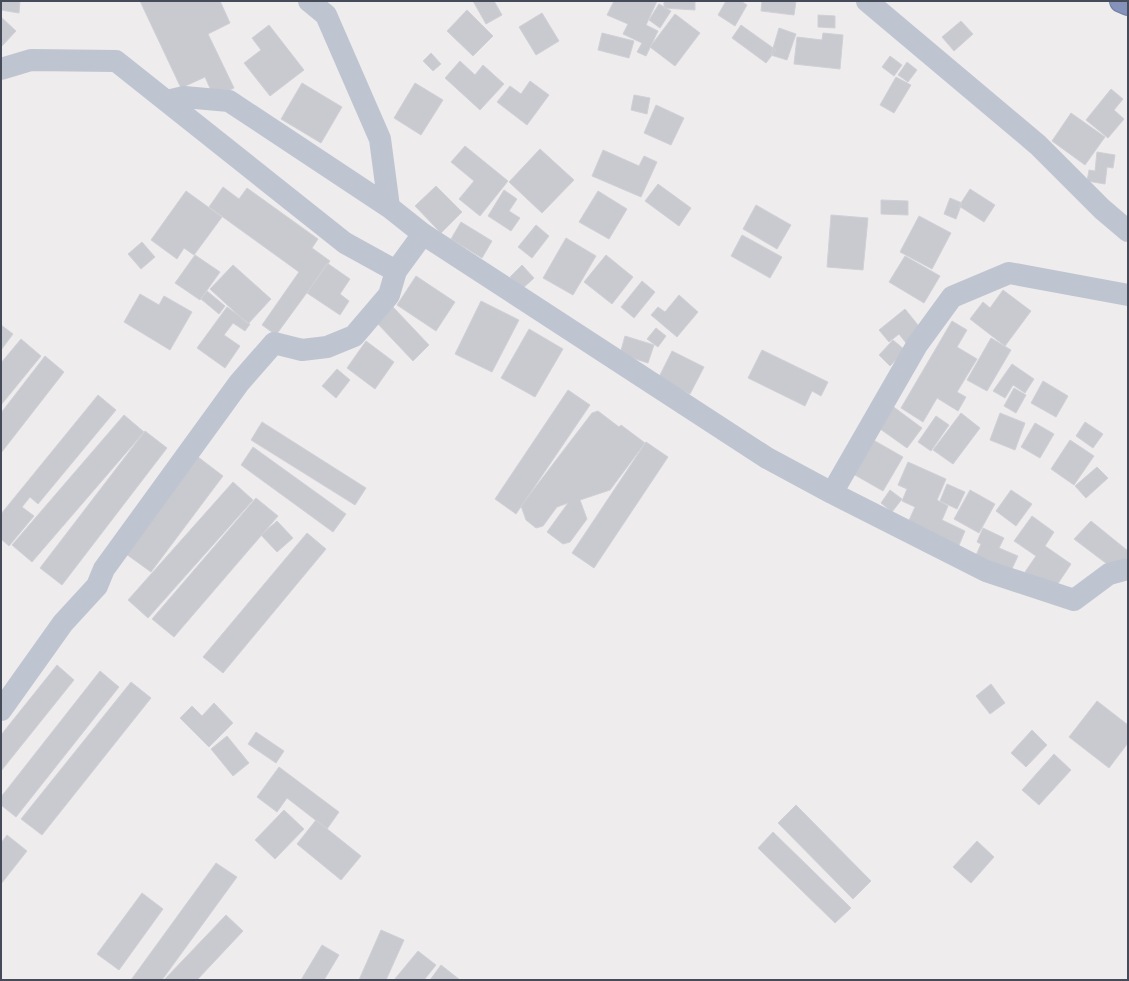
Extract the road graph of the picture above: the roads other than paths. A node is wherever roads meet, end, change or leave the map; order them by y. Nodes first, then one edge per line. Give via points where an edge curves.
1 (309, 1) edge
2 (867, 1) edge
3 (1121, 1) edge
4 (1128, 4) edge
5 (1, 69) edge
6 (167, 101) junction
7 (389, 207) junction
8 (1128, 231) edge
9 (423, 234) junction
10 (396, 271) junction
11 (1128, 295) edge
12 (832, 493) junction
13 (1128, 569) edge
14 (1, 710) edge

1 - 7 street via 326,15 380,139
2 - 8 street via 1038,145 1102,209
3 - 4 highway
5 - 6 street via 31,60 116,61
6 - 7 street via 184,96 229,101
6 - 10 street via 345,243
7 - 9 street
9 - 10 street
9 - 12 street via 767,458
10 - 14 street via 389,295 354,336 327,347 302,350 274,343 239,382 104,569 97,586 63,623
11 - 12 street via 1009,273 952,297 917,345
12 - 13 street via 986,571 1074,600 1109,574

